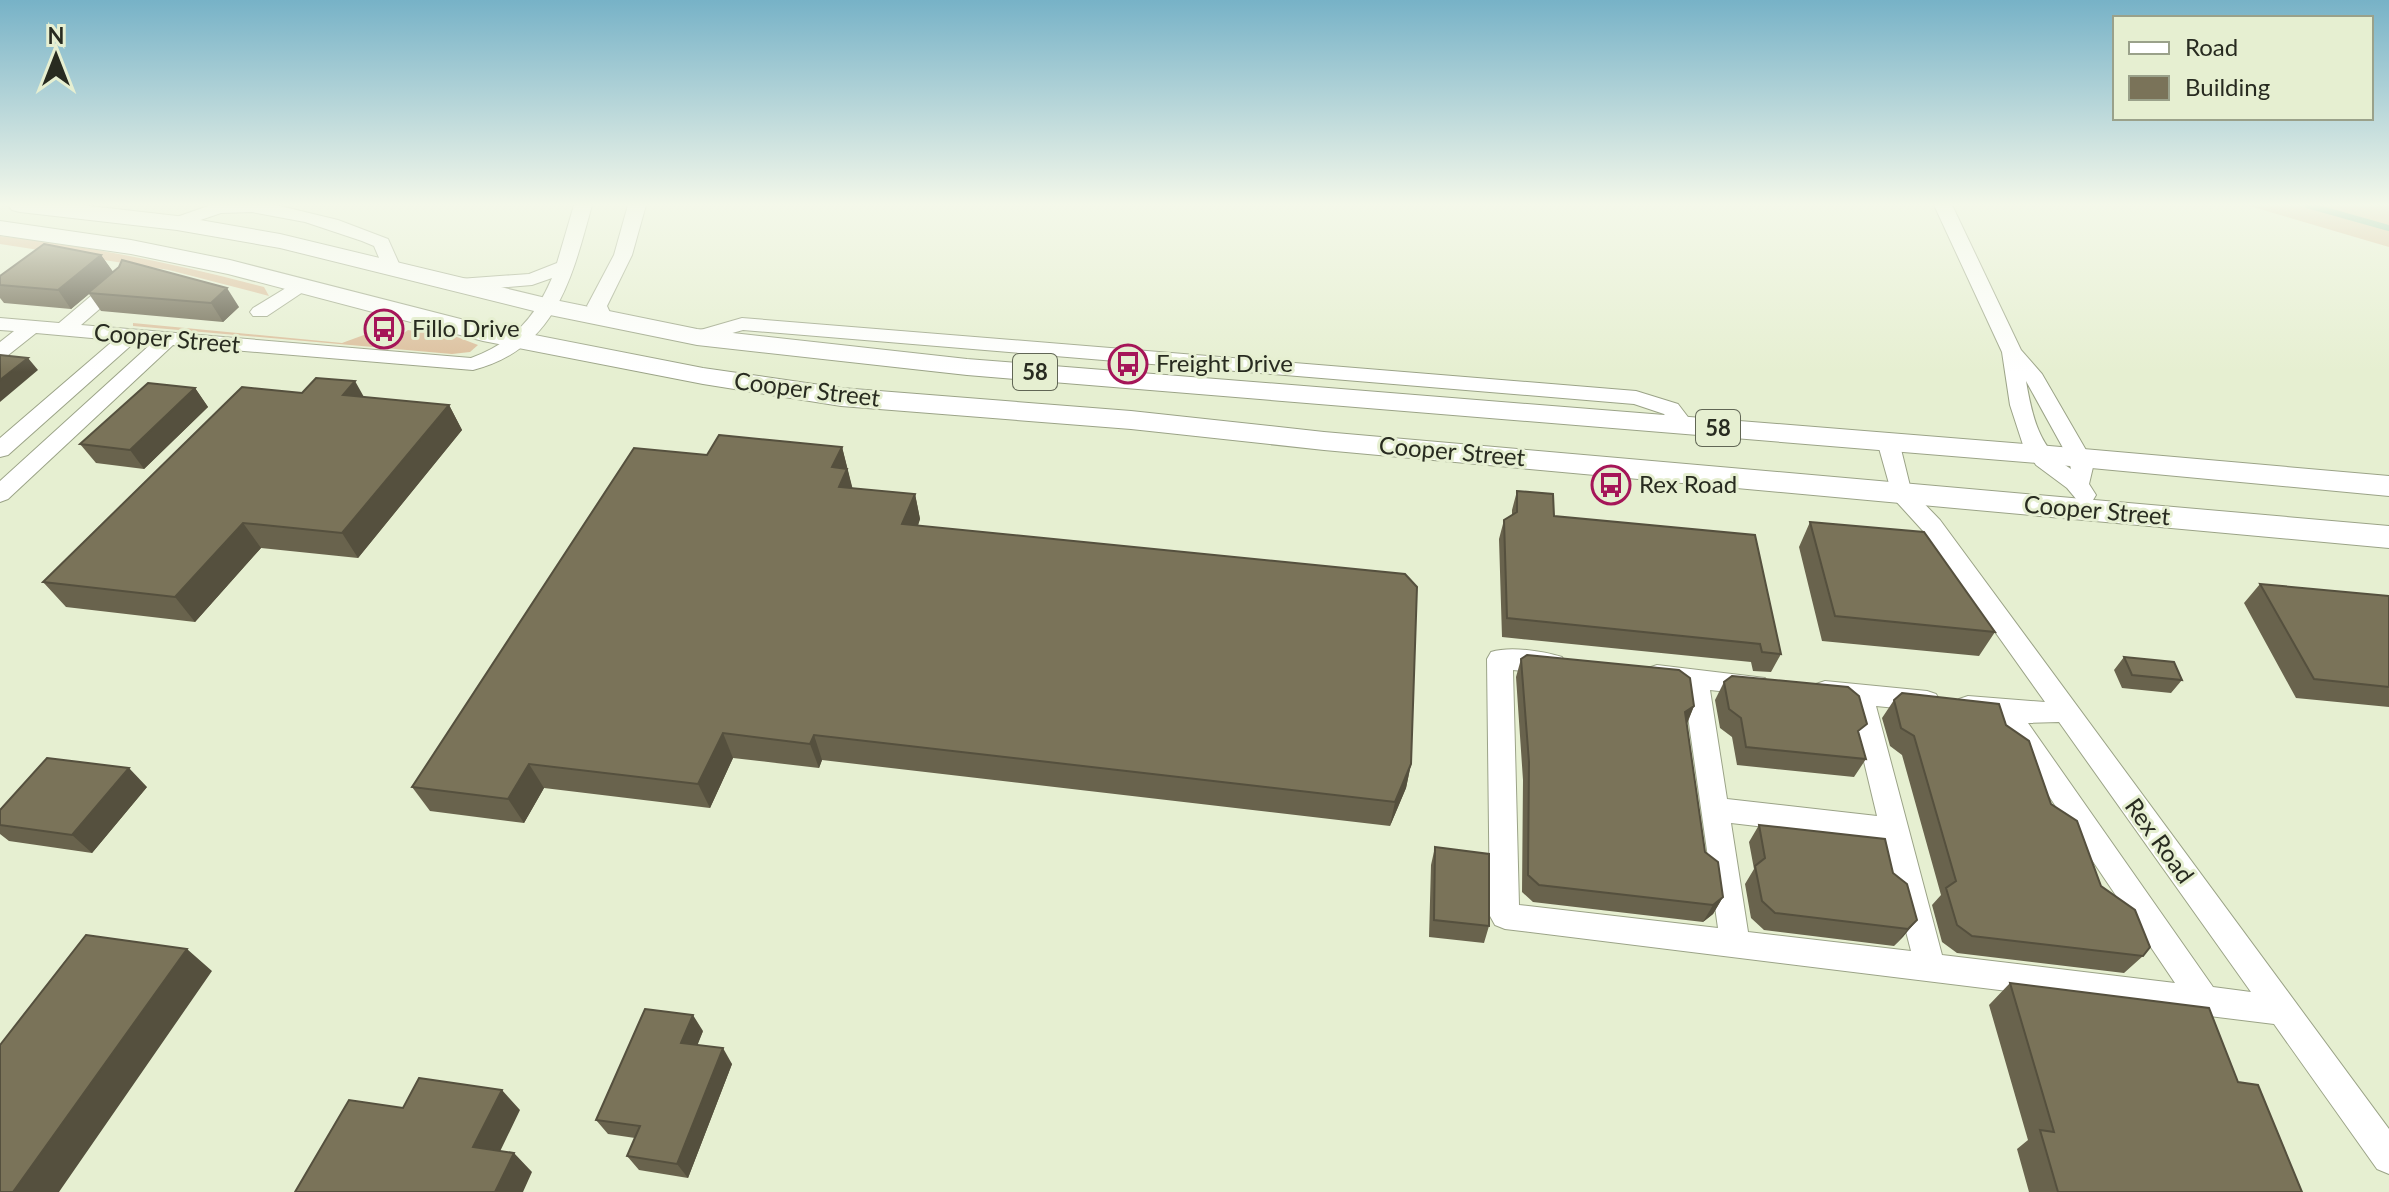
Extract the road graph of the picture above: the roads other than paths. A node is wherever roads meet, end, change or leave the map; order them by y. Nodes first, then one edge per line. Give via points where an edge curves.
1 (196, 261) edge
2 (361, 261) edge
3 (567, 261) edge
4 (620, 261) edge
5 (1969, 261) edge
6 (565, 266) junction
7 (123, 279) edge
8 (459, 285) junction
9 (299, 286) junction
10 (550, 307) junction
11 (260, 312) dead end
12 (602, 317) junction
13 (436, 322) junction
14 (0, 324) edge
15 (31, 327) junction
16 (63, 330) junction
17 (130, 336) junction
18 (697, 337) junction
19 (168, 339) junction
20 (519, 340) junction
21 (0, 352) edge
22 (2012, 352) junction
23 (703, 376) junction
24 (1285, 391) junction
25 (1683, 425) junction
26 (1324, 441) junction
27 (1888, 441) junction
28 (0, 450) edge
29 (2038, 454) junction
30 (2079, 470) junction
31 (2389, 486) edge
32 (1901, 493) junction
33 (0, 494) edge
34 (2093, 511) junction
35 (2389, 537) edge
36 (1575, 666) edge
37 (1636, 673) edge
38 (1696, 679) junction
39 (1860, 694) junction
40 (2005, 710) junction
41 (2064, 711) junction
42 (1715, 809) junction
43 (1895, 830) junction
44 (1735, 944) junction
45 (1930, 968) junction
46 (2205, 1001) junction
47 (2282, 1010) junction
48 (2389, 1157) edge

1 - 9 main road, Cooper Street / 58
2 - 8 main road, Cooper Street / 58
3 - 6 street
4 - 12 street via 597,306
5 - 22 street
6 - 8 street via 532,279
6 - 10 street
7 - 16 street
8 - 10 main road, Cooper Street / 58
8 - 13 main road via 457,310
9 - 11 street
9 - 13 main road, Cooper Street / 58
10 - 12 main road, Cooper Street / 58
10 - 20 street, Cooper Street
12 - 18 main road, Cooper Street / 58
13 - 20 main road, Cooper Street / 58
14 - 15 street, Cooper Street
15 - 16 street, Cooper Street
15 - 21 street
16 - 17 street, Cooper Street
17 - 19 street, Cooper Street
17 - 28 street
18 - 23 main road via 691,361
18 - 24 main road, Cooper Street / 58 via 967,367
18 - 25 street, Cooper Street via 742,324 1636,398 1671,409
19 - 20 street, Cooper Street via 450,364 492,359
19 - 33 street
20 - 23 main road, Cooper Street / 58
22 - 29 street via 2013,379
22 - 30 street via 2032,374
23 - 26 main road, Cooper Street / 58 via 841,397
24 - 25 main road, Cooper Street / 58
24 - 26 main road
25 - 27 main road, Cooper Street / 58
26 - 32 main road, Cooper Street / 58
27 - 29 main road, Cooper Street / 58
27 - 32 street, Rex Road
29 - 30 main road, Cooper Street / 58
30 - 31 main road, Cooper Street / 58
30 - 34 street
32 - 34 main road, Cooper Street / 58
32 - 41 street, Rex Road via 1932,526
34 - 35 main road, Cooper Street / 58
36 - 44 street via 1500,659 1505,916
37 - 38 street
38 - 39 street
38 - 42 street
39 - 40 street
39 - 43 street
40 - 41 street
40 - 46 street
41 - 47 street, Rex Road
42 - 43 street
42 - 44 street
43 - 45 street
44 - 45 street
45 - 46 street
46 - 47 street
47 - 48 street, Rex Road

